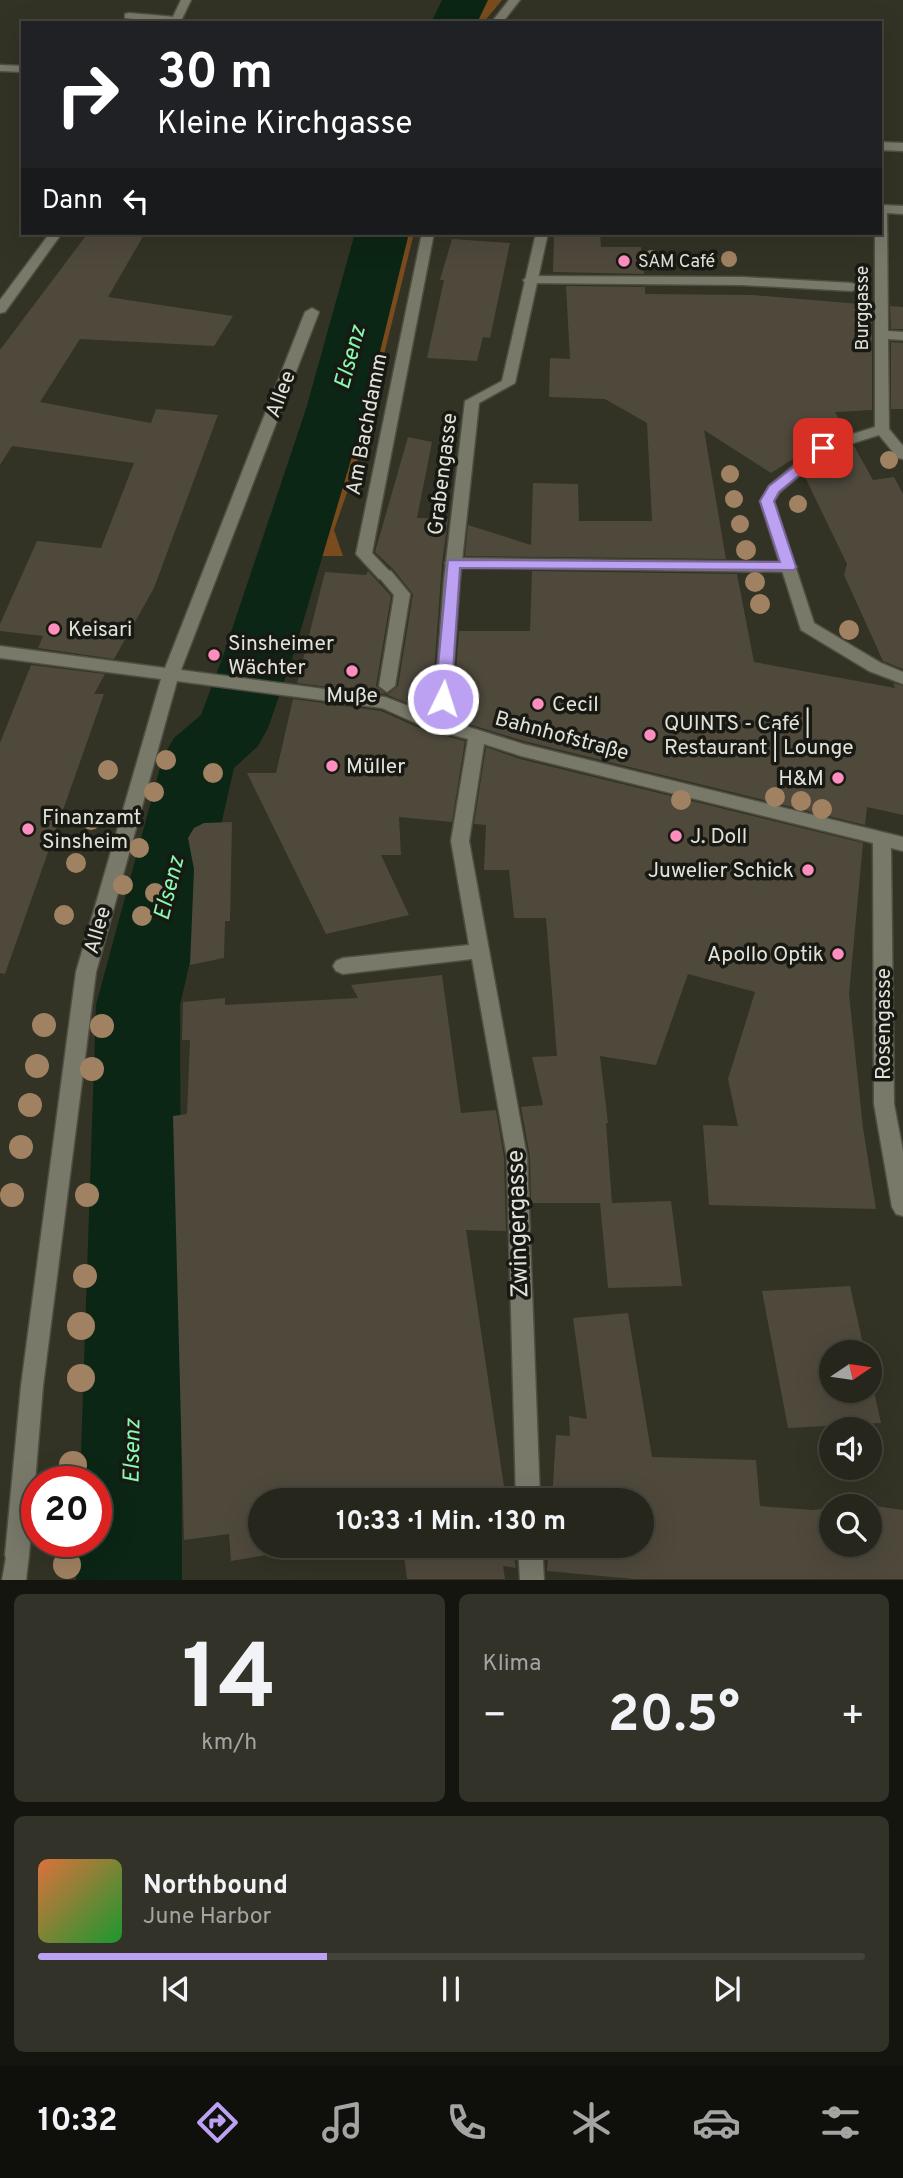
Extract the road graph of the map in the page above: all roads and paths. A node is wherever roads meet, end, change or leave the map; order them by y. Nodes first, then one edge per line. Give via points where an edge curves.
1 (186, 0) edge
2 (515, 0) edge
3 (129, 16) dead end
4 (176, 21) edge
5 (498, 21) edge
6 (0, 68) edge
7 (21, 69) edge
8 (882, 146) edge
9 (903, 147) edge
10 (882, 209) edge
11 (903, 210) edge
12 (55, 235) edge
13 (428, 235) edge
14 (541, 235) edge
15 (881, 235) edge
16 (530, 280) junction
17 (852, 287) dead end
18 (0, 309) edge
19 (312, 312) dead end
20 (882, 335) junction
21 (903, 336) edge
22 (882, 429) junction
23 (903, 455) edge
24 (789, 567) junction
25 (453, 571) junction
26 (0, 652) edge
27 (172, 674) junction
28 (903, 678) edge
29 (386, 695) junction
30 (433, 724) junction
31 (477, 735) junction
32 (882, 839) junction
33 (903, 844) edge
34 (481, 951) junction
35 (343, 966) dead end
36 (893, 1106) edge
37 (903, 1207) edge
38 (528, 1488) edge
39 (531, 1558) edge
40 (14, 1580) edge
41 (532, 1580) edge

1 - 4 street
2 - 5 street
3 - 4 street
6 - 7 street
8 - 9 street
10 - 11 street, Burggasse
12 - 18 street
13 - 29 street, Am Bachdamm via 364,554 402,594
14 - 16 street, Grabengasse
15 - 20 street, Burggasse
16 - 17 street via 741,281
16 - 25 street, Grabengasse via 508,383 472,401
19 - 27 street, Allee
20 - 21 street
20 - 22 street, Burggasse
22 - 23 street
22 - 24 street via 823,448 774,489 767,501
24 - 25 street
24 - 28 street via 807,626 875,667
25 - 30 street via 443,699
26 - 27 street, Bahnhofstraße
27 - 29 street, Bahnhofstraße via 279,690
27 - 40 street, Allee via 86,972 32,1386
29 - 30 street, Bahnhofstraße
30 - 31 street, Bahnhofstraße
31 - 32 street, Bahnhofstraße via 521,750
31 - 34 street, Zwingergasse via 460,841
32 - 33 street, Bahnhofstraße
32 - 36 street, Rosengasse
34 - 35 street
34 - 38 street, Zwingergasse via 517,1157
36 - 37 street, Rosengasse
39 - 41 street

